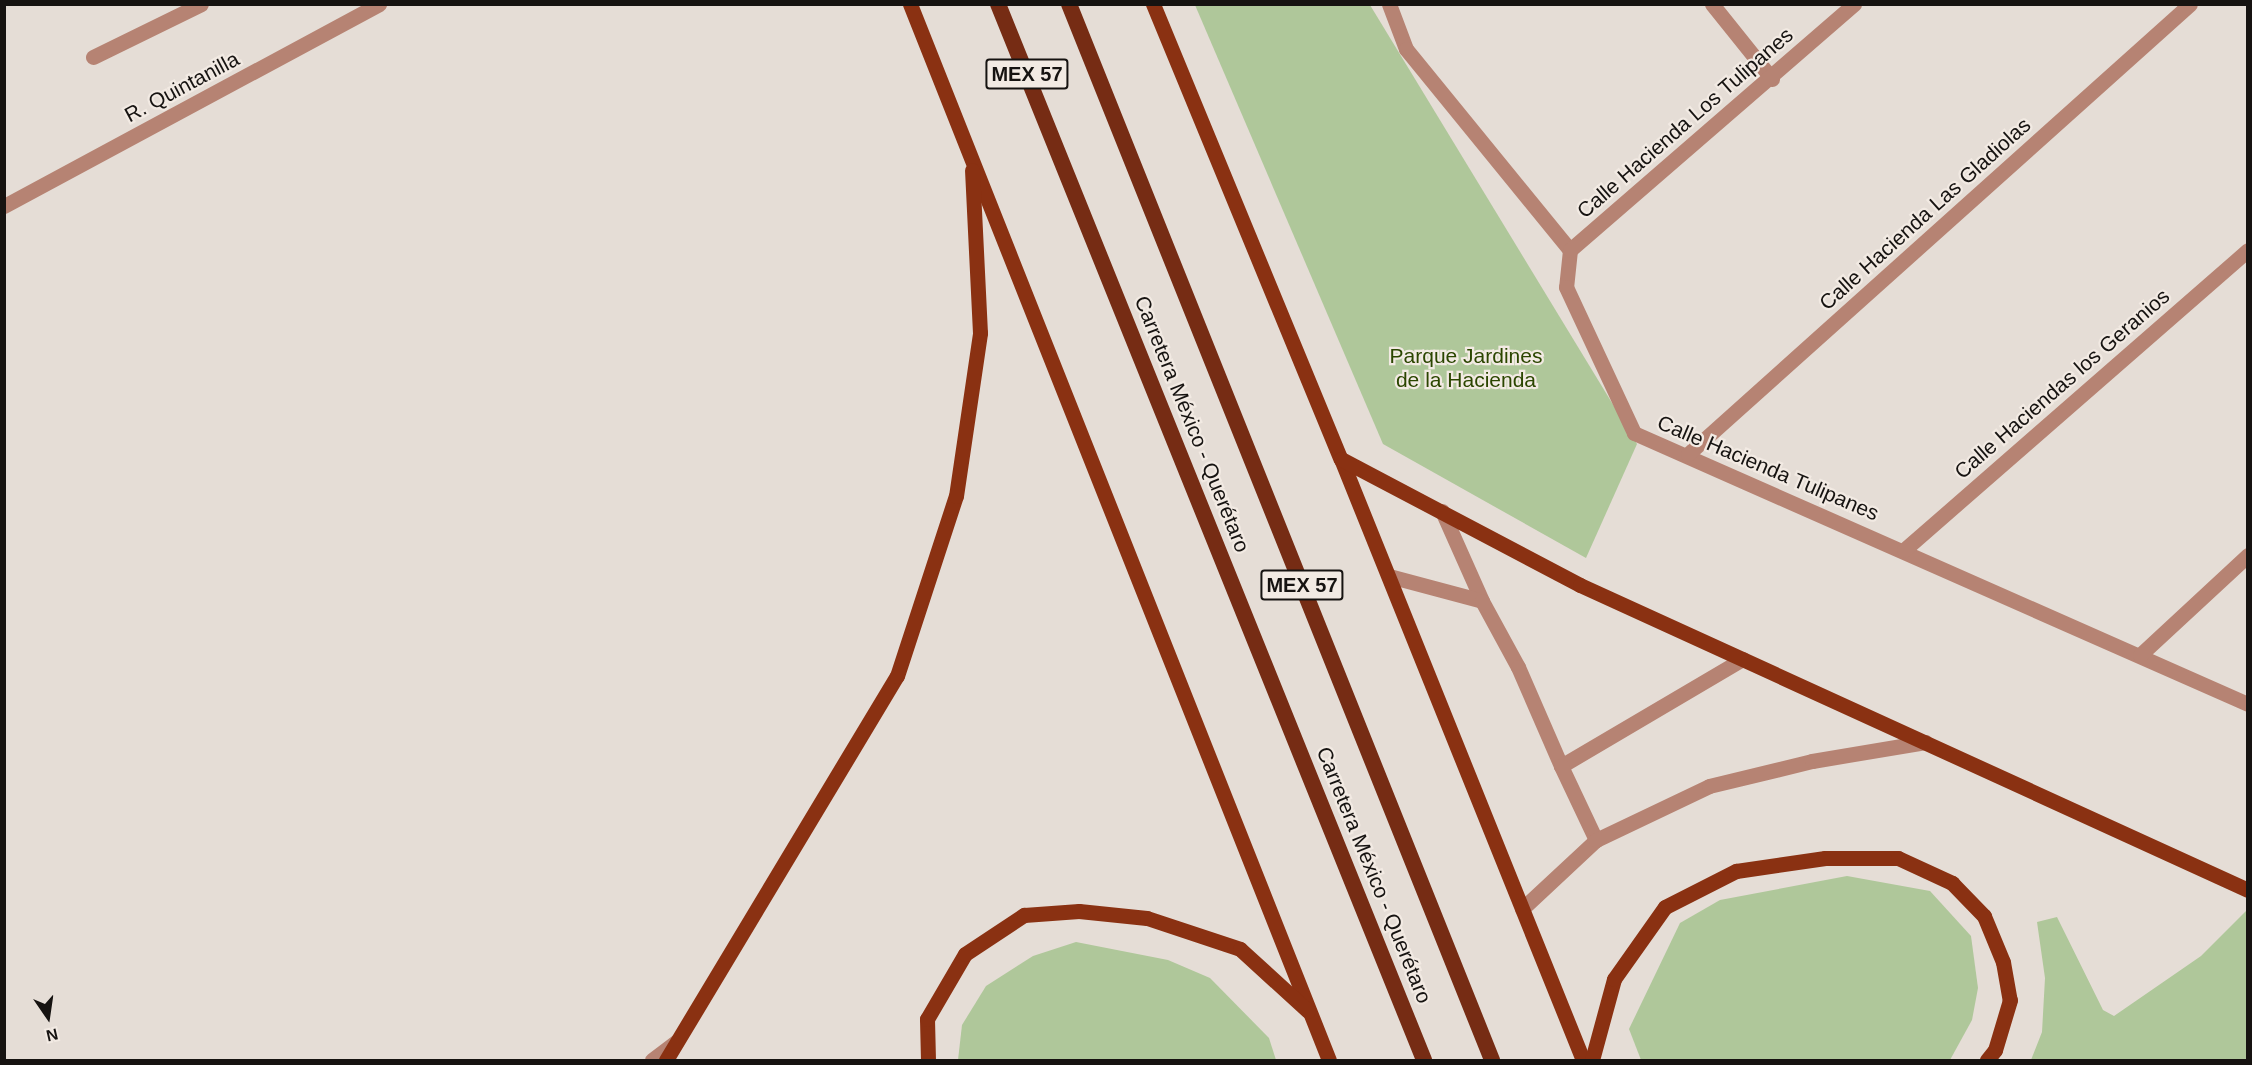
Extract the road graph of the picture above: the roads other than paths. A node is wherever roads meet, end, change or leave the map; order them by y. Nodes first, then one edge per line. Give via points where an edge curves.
1 (201, 4) edge
2 (379, 4) edge
3 (910, 4) edge
4 (998, 4) edge
5 (1069, 4) edge
6 (1153, 4) edge
7 (1389, 4) edge
8 (1712, 4) edge
9 (1854, 4) edge
10 (2190, 4) edge
11 (93, 57) dead end
12 (1772, 79) junction
13 (972, 158) junction
14 (4, 206) edge
15 (1570, 250) junction
16 (2247, 250) edge
17 (1688, 454) junction
18 (1341, 459) junction
19 (1442, 511) junction
20 (1904, 550) junction
21 (2247, 555) edge
22 (1389, 576) junction
23 (1482, 601) junction
24 (2140, 655) junction
25 (1743, 659) junction
26 (2247, 704) edge
27 (1925, 742) junction
28 (1561, 766) junction
29 (1596, 840) junction
30 (2247, 890) edge
31 (1522, 909) junction
32 (1311, 1013) junction
33 (677, 1041) junction
34 (652, 1060) edge
35 (666, 1060) edge
36 (928, 1060) edge
37 (1329, 1060) edge
38 (1424, 1060) edge
39 (1492, 1060) edge
40 (1583, 1060) edge
41 (1592, 1060) edge
42 (1987, 1060) edge

1 - 11 street
2 - 14 street, R. Quintanilla
3 - 13 main road
4 - 38 highway, Carretera México - Querétaro / MEX 57
5 - 39 highway, Carretera México - Querétaro / MEX 57
6 - 18 main road
7 - 15 street via 1406,49
8 - 12 street
9 - 12 street, Calle Hacienda Los Tulipanes
10 - 17 street, Calle Hacienda Las Gladiolas
12 - 15 street, Calle Hacienda Los Tulipanes
13 - 32 main road
13 - 33 main road via 978,344 956,496 897,676
15 - 17 street, Calle Hacienda Tulipanes via 1566,287 1634,433
16 - 20 street, Calle Haciendas los Geranios
17 - 20 street, Calle Hacienda Tulipanes
18 - 19 main road
18 - 22 main road
19 - 23 street
19 - 25 main road via 1580,585
20 - 24 street, Calle Hacienda Tulipanes
21 - 24 street
22 - 23 street
22 - 31 main road
23 - 28 street via 1518,668
24 - 26 street, Calle Hacienda Tulipanes
25 - 27 main road
25 - 28 street
27 - 29 street via 1812,761 1709,786
27 - 30 main road
28 - 29 street
29 - 31 street
31 - 40 main road
32 - 36 main road via 1240,949 1148,918 1078,911 1024,915 965,954 927,1019
32 - 37 main road
33 - 34 street
33 - 35 main road
41 - 42 main road via 1614,979 1665,907 1736,871 1825,858 1898,858 1952,883 1984,916 2003,962 2010,1000 1995,1050

